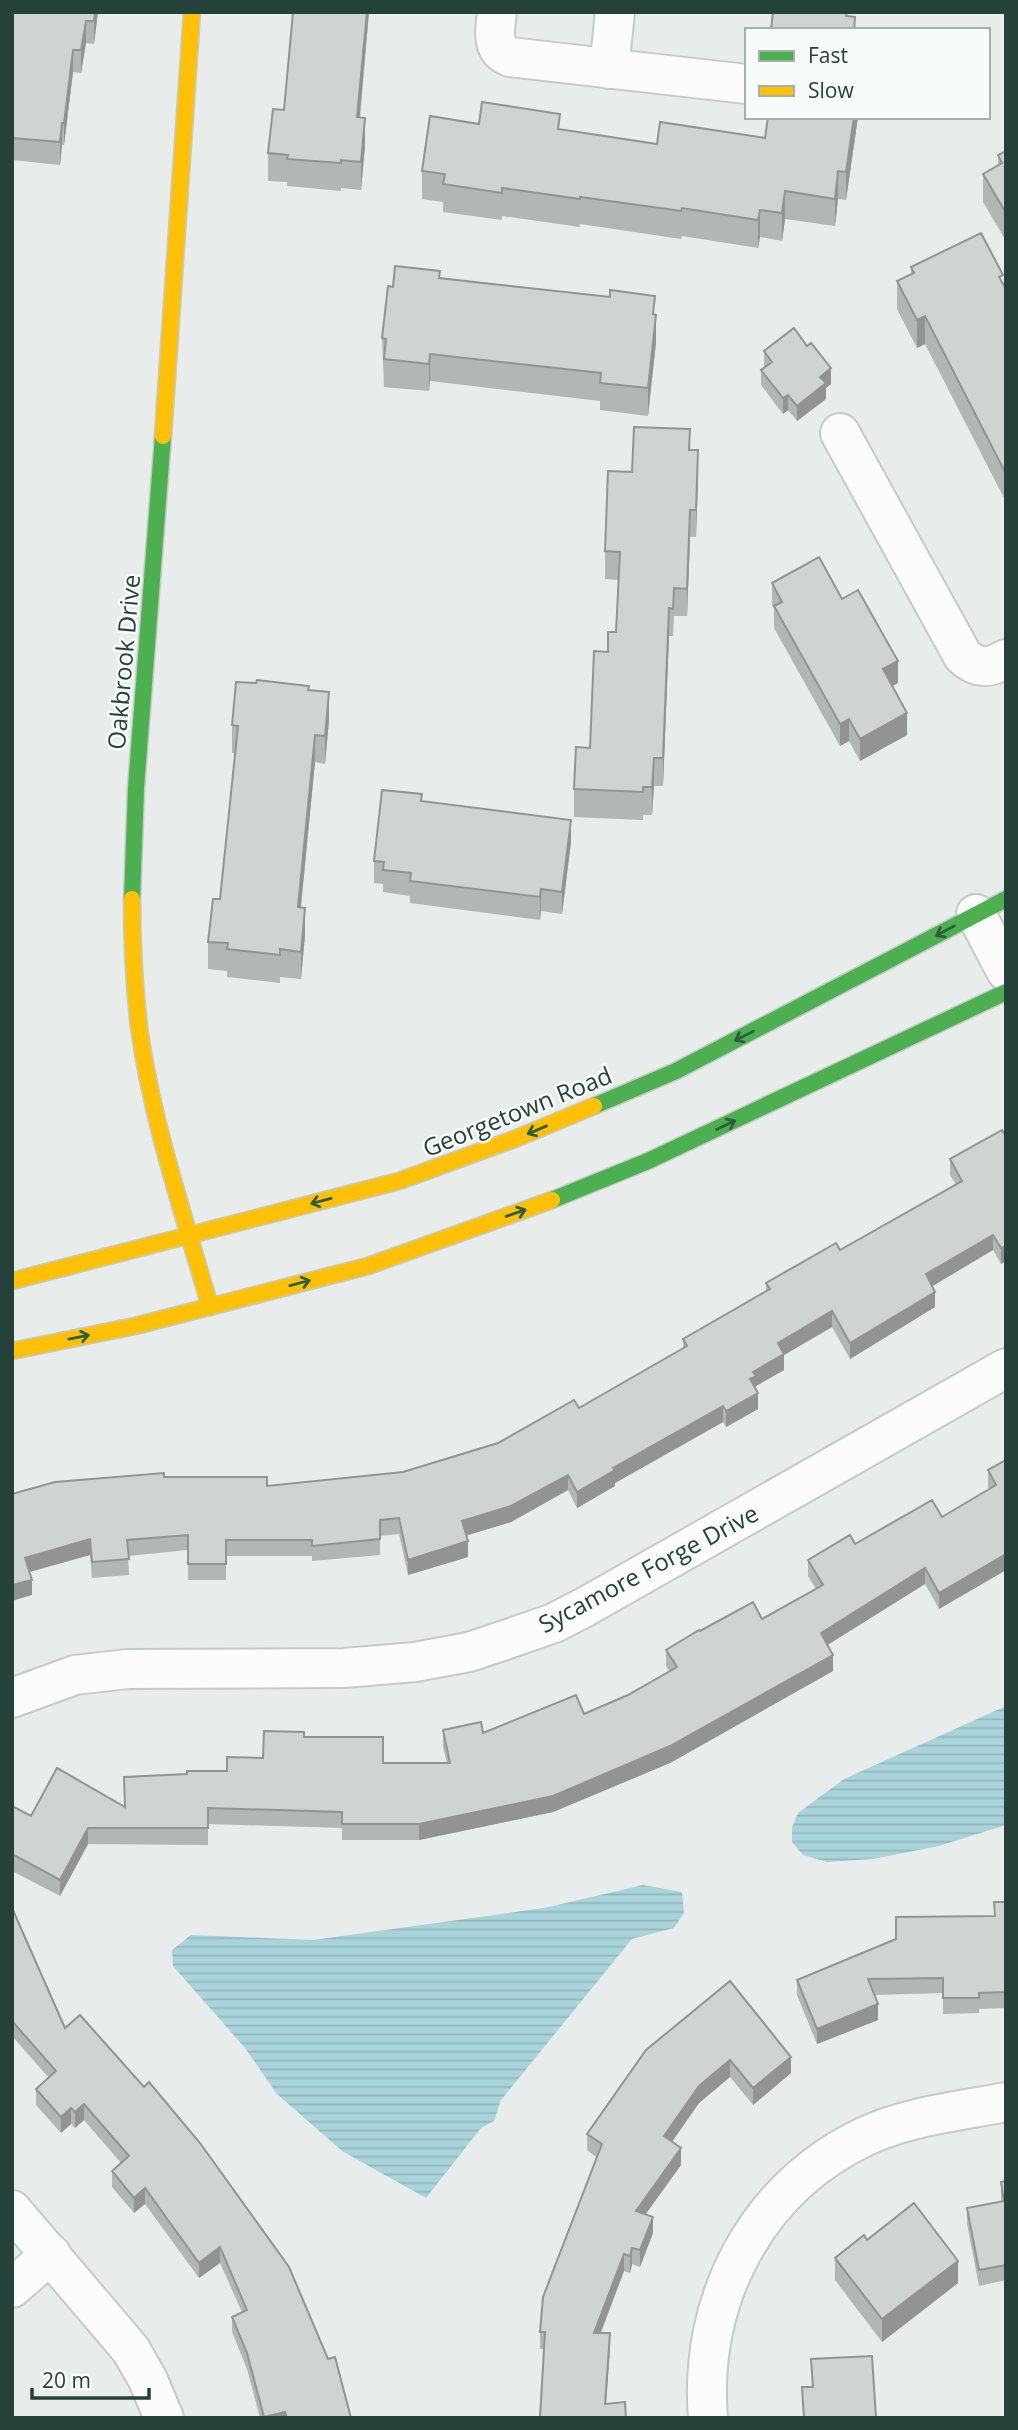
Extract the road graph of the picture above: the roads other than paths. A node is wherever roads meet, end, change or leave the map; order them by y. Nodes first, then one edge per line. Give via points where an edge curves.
1 (192, 12) edge
2 (497, 12) edge
3 (615, 12) edge
4 (609, 69) junction
5 (745, 85) edge
6 (840, 433) dead end
7 (1006, 659) edge
8 (991, 906) edge
9 (1006, 971) edge
10 (1006, 992) edge
11 (190, 1236) junction
12 (12, 1281) edge
13 (210, 1307) junction
14 (12, 1351) edge
15 (1006, 1368) edge
16 (12, 1698) edge
17 (1006, 2102) edge
18 (12, 2210) edge
19 (51, 2254) junction
20 (12, 2288) edge
21 (164, 2418) edge
22 (708, 2418) edge

1 - 11 main road, Oakbrook Drive via 133,820 131,906 141,1040
2 - 4 street via 494,37 504,55
3 - 4 street
4 - 5 street
6 - 7 street via 963,656 983,667
8 - 9 street
8 -> 11 main road, Georgetown Road via 676,1071 517,1138 399,1181
13 -> 10 main road via 368,1266 541,1204 648,1161
11 - 12 main road, Georgetown Road
11 - 13 main road, Oakbrook Drive
14 -> 13 main road
15 - 16 street, Sycamore Forge Drive via 585,1607 554,1623 469,1652 379,1666 93,1672
17 - 22 street via 922,2118 868,2135 805,2173 779,2199 745,2242 723,2293 709,2346
18 - 19 street
19 - 20 street
19 - 21 street via 131,2350

